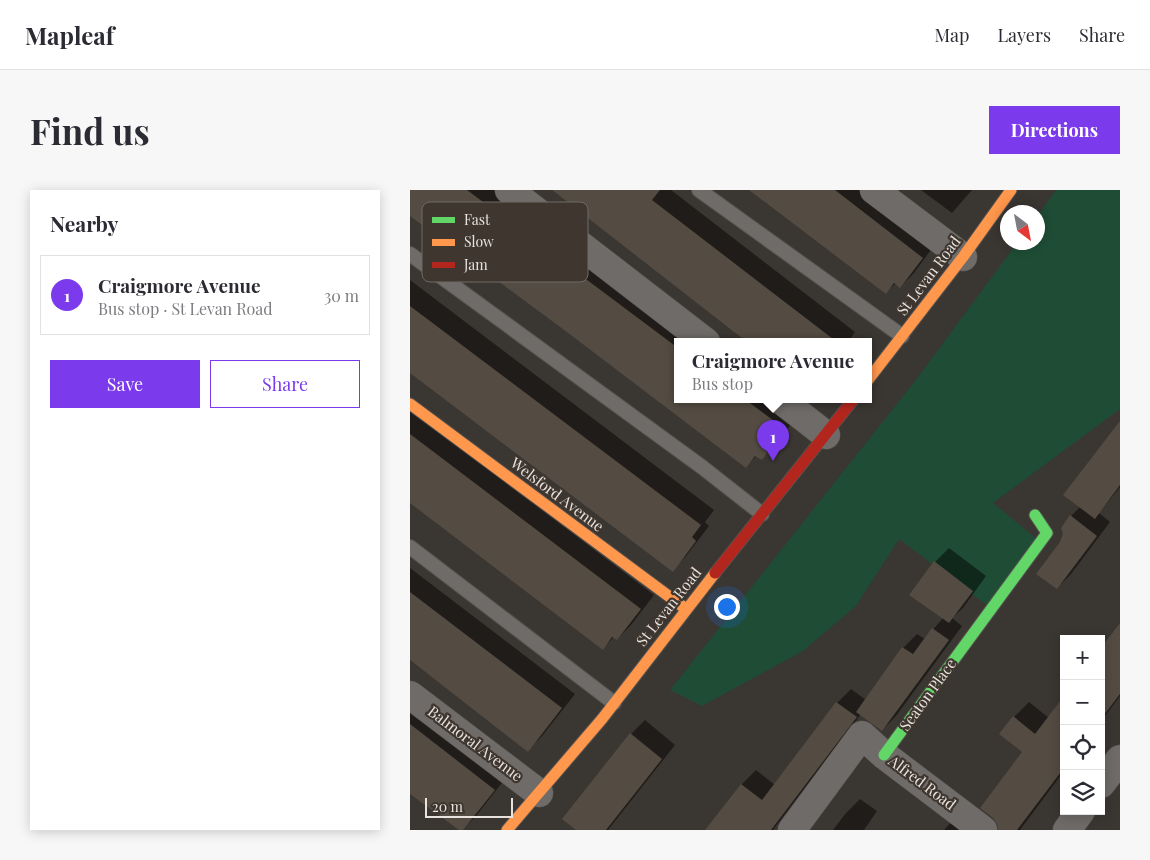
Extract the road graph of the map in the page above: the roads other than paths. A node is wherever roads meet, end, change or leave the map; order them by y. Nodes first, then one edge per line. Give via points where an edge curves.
1 (509, 190) edge
2 (699, 190) edge
3 (874, 190) edge
4 (1011, 190) edge
5 (525, 202) edge
6 (588, 251) edge
7 (410, 254) edge
8 (963, 257) junction
9 (422, 263) edge
10 (448, 282) edge
11 (902, 336) junction
12 (701, 338) edge
13 (872, 375) edge
14 (785, 403) edge
15 (851, 403) edge
16 (410, 404) edge
17 (826, 434) junction
18 (762, 514) junction
19 (1035, 515) dead end
20 (410, 548) edge
21 (686, 609) junction
22 (410, 695) edge
23 (614, 703) junction
24 (884, 755) junction
25 (1120, 759) edge
26 (1105, 779) edge
27 (539, 793) junction
28 (1078, 815) edge
29 (507, 830) edge
30 (792, 830) edge
31 (983, 830) edge
32 (1067, 830) edge

1 - 5 street
2 - 11 lane
3 - 8 street
4 - 8 street, St Levan Road
6 - 12 street
7 - 9 lane
8 - 11 street, St Levan Road
10 - 18 lane
11 - 13 street, St Levan Road
14 - 17 street
15 - 17 street, St Levan Road
16 - 21 street, Welsford Avenue
17 - 18 street, St Levan Road
18 - 21 street, St Levan Road
19 - 24 street, Seaton Place via 1047,533
20 - 23 lane
21 - 23 street, St Levan Road
22 - 27 street, Balmoral Avenue
23 - 27 street, St Levan Road
24 - 30 street via 862,735
24 - 31 street, Alfred Road
25 - 26 street
27 - 29 street, St Levan Road
28 - 32 street

